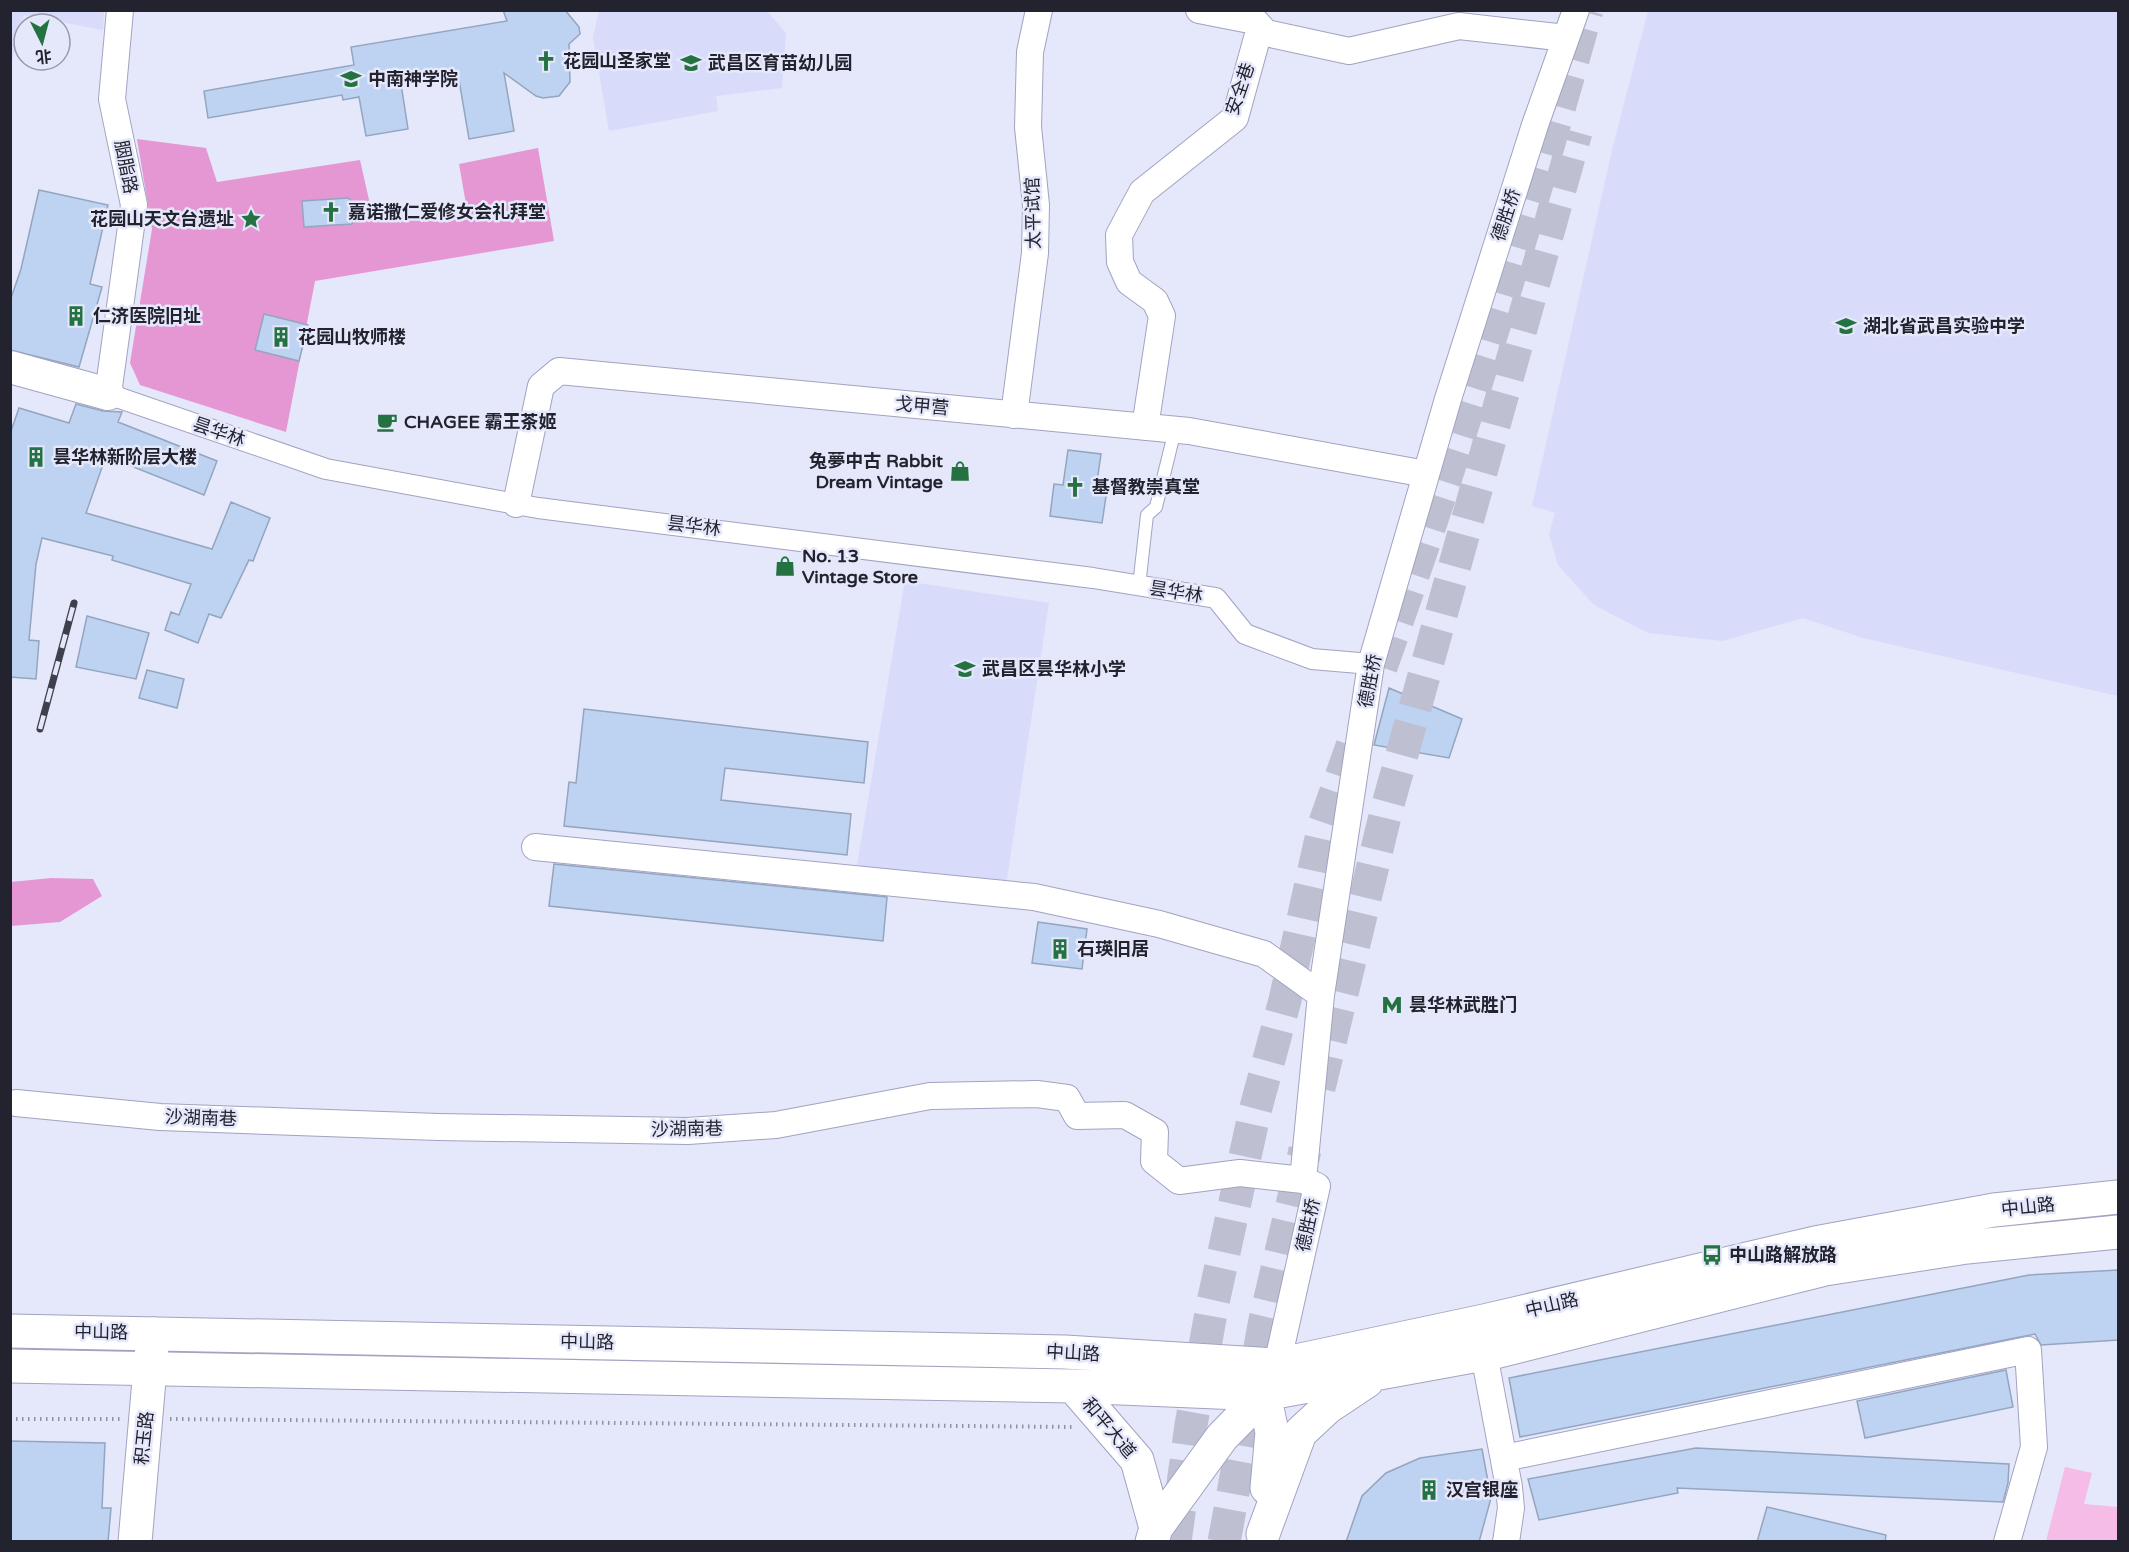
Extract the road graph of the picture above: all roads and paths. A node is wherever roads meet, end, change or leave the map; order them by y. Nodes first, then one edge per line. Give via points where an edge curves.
1 (120, 10) edge
2 (1039, 10) edge
3 (1199, 10) edge
4 (1576, 10) edge
5 (1264, 22) edge
6 (1566, 38) junction
7 (10, 367) edge
8 (108, 394) junction
9 (1014, 415) junction
10 (1145, 427) junction
11 (1174, 430) junction
12 (1426, 474) junction
13 (516, 504) junction
14 (1139, 586) junction
15 (1371, 664) junction
16 (535, 847) dead end
17 (1321, 995) junction
18 (16, 1103) dead end
19 (1303, 1179) junction
20 (2118, 1197) edge
21 (2118, 1232) edge
22 (10, 1331) edge
23 (163, 1334) junction
24 (1484, 1354) junction
25 (1277, 1365) junction
26 (10, 1366) edge
27 (163, 1369) junction
28 (1378, 1374) junction
29 (1073, 1386) junction
30 (1264, 1394) junction
31 (10, 1419) edge
32 (157, 1419) junction
33 (1109, 1427) junction
34 (1504, 1458) junction
35 (1154, 1535) edge
36 (1262, 1538) edge
37 (135, 1542) edge
38 (157, 1542) edge
39 (1506, 1542) edge
40 (2007, 1542) edge

1 - 8 street, 胭脂路 via 112,99 134,204
2 - 9 street, 太平试馆 via 1030,52 1035,253
3 - 5 street
4 - 6 street, 德胜桥
5 - 6 street via 1349,51 1459,26
5 - 10 street, 安全巷 via 1235,118 1142,192 1119,235 1120,262 1128,282 1155,301 1162,316
6 - 12 street, 德胜桥
7 - 8 street, 昙华林
8 - 13 street, 昙华林 via 326,469
9 - 10 street, 戈甲营
9 - 13 street, 戈甲营 via 559,371 541,386
10 - 11 street, 戈甲营
11 - 12 street, 戈甲营
11 - 14 lane via 1156,507 1147,515
12 - 15 street, 德胜桥
13 - 14 street, 昙华林
14 - 15 street, 昙华林 via 1216,598 1245,634 1312,659
15 - 17 street, 德胜桥
16 - 17 street via 1034,897 1159,924 1264,954
17 - 19 street, 德胜桥
18 - 19 street, 沙湖南巷 via 160,1117 688,1131 776,1125 930,1096 1037,1094 1067,1098 1077,1116 1125,1115 1155,1132 1154,1161 1179,1181 1240,1173
19 - 25 street, 德胜桥 via 1317,1186
20 - 25 main road, 中山路 via 1994,1210 1815,1243
21 - 24 main road, 中山路 via 1966,1247 1825,1269
22 - 23 main road, 中山路
23 - 25 main road, 中山路 via 1065,1352
23 - 27 main road, 积玉路
24 - 28 main road, 中山路
24 - 34 street
25 - 30 main road
26 - 27 main road, 中山路
27 - 29 main road, 中山路
27 - 32 main road, 积玉路
28 - 30 main road, 中山路
28 - 36 main road via 1299,1432
29 - 30 main road, 中山路
29 - 33 main road, 和平大道
30 - 35 main road via 1222,1437
30 - 36 main road via 1272,1432
31 - 32 path
32 - 33 path
32 - 37 main road, 积玉路
32 - 38 main road, 积玉路
33 - 35 main road, 和平大道 via 1137,1460
34 - 39 street via 1511,1508
34 - 40 street via 2028,1350 2034,1448

